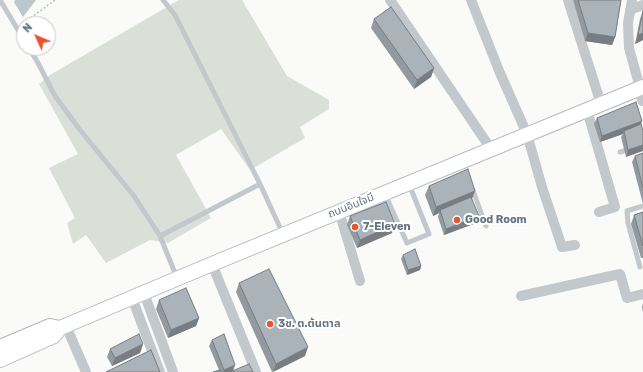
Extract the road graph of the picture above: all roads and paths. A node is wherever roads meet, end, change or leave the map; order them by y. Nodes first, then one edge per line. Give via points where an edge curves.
1 (0, 0) edge
2 (55, 0) edge
3 (163, 0) edge
4 (390, 0) edge
5 (471, 0) edge
6 (568, 0) edge
7 (631, 5) edge
8 (643, 5) edge
9 (33, 16) edge
10 (16, 26) edge
11 (33, 56) edge
12 (642, 91) edge
13 (601, 104) junction
14 (587, 110) junction
15 (527, 134) junction
16 (643, 146) edge
17 (491, 149) junction
18 (620, 152) dead end
19 (470, 182) edge
20 (407, 183) junction
21 (260, 184) junction
22 (385, 192) junction
23 (643, 206) edge
24 (339, 211) junction
25 (599, 212) dead end
26 (486, 226) dead end
27 (283, 234) junction
28 (160, 236) junction
29 (575, 245) dead end
30 (212, 264) junction
31 (640, 267) dead end
32 (177, 278) junction
33 (360, 281) dead end
34 (643, 294) edge
35 (138, 295) junction
36 (521, 296) dead end
37 (63, 327) junction
38 (0, 347) edge
39 (0, 360) edge
40 (86, 372) edge
41 (160, 372) edge
42 (173, 372) edge
43 (256, 372) edge

1 - 10 lane
2 - 9 path
3 - 21 lane via 174,15
4 - 17 street
5 - 15 street
6 - 13 street
7 - 8 street
7 - 12 street via 628,23 630,48
11 - 28 lane via 55,96 134,196
12 - 13 main road, ถนนอินใจมี
13 - 14 main road, ถนนอินใจมี
14 - 15 main road, ถนนอินใจมี
14 - 25 street via 616,207
15 - 17 main road, ถนนอินใจมี
15 - 29 street via 562,247
16 - 18 lane
17 - 20 main road, ถนนอินใจมี via 464,164
19 - 26 lane
20 - 22 main road, ถนนอินใจมี
20 - 22 lane via 429,234 407,243
21 - 27 lane
21 - 28 lane
22 - 24 main road, ถนนอินใจมี
23 - 31 lane via 627,211
24 - 27 main road, ถนนอินใจมี
24 - 33 street
27 - 30 main road, ถนนอินใจมี
28 - 32 lane
30 - 32 main road, ถนนอินใจมี
30 - 43 street
32 - 35 main road, ถนนอินใจมี
34 - 36 street via 627,298 620,274
35 - 37 main road, ถนนอินใจมี
35 - 41 street
35 - 42 street
37 - 38 main road, ถนนอินใจมี via 50,326
37 - 39 main road, ถนนอินใจมี via 54,336
37 - 40 street

